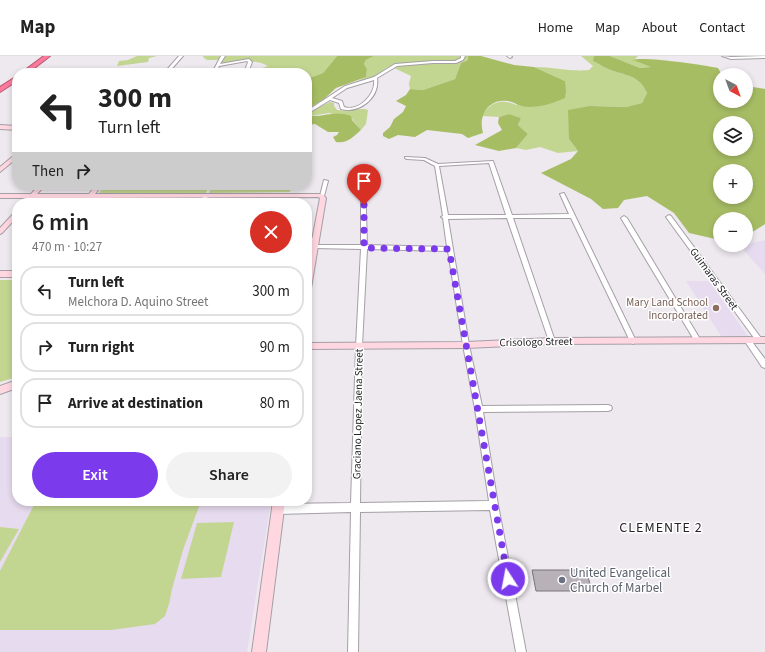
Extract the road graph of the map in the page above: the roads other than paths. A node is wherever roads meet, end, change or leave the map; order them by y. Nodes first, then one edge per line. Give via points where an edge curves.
1 (47, 56) edge
2 (181, 56) edge
3 (223, 56) edge
4 (463, 56) edge
5 (724, 56) edge
6 (765, 57) edge
7 (235, 58) dead end
8 (223, 64) junction
9 (218, 65) junction
10 (31, 68) edge
11 (170, 68) edge
12 (216, 68) edge
13 (248, 68) edge
14 (375, 78) junction
15 (12, 82) edge
16 (0, 90) edge
17 (328, 98) junction
18 (312, 109) edge
19 (0, 128) edge
20 (12, 128) edge
21 (408, 158) dead end
22 (12, 159) edge
23 (437, 165) junction
24 (0, 170) edge
25 (363, 176) dead end
26 (326, 181) dead end
27 (37, 190) edge
28 (95, 190) edge
29 (562, 194) dead end
30 (206, 195) junction
31 (0, 196) edge
32 (32, 196) junction
33 (90, 196) junction
34 (322, 196) junction
35 (205, 198) edge
36 (573, 216) junction
37 (444, 217) junction
38 (511, 217) junction
39 (668, 217) dead end
40 (624, 218) dead end
41 (12, 219) edge
42 (0, 232) edge
43 (312, 242) edge
44 (315, 243) junction
45 (364, 248) junction
46 (449, 249) junction
47 (312, 255) edge
48 (0, 274) edge
49 (12, 274) edge
50 (698, 340) junction
51 (762, 340) edge
52 (552, 341) junction
53 (748, 341) junction
54 (632, 342) junction
55 (466, 345) junction
56 (312, 346) edge
57 (359, 346) junction
58 (765, 365) edge
59 (12, 386) edge
60 (0, 390) edge
61 (608, 408) dead end
62 (479, 409) junction
63 (494, 505) junction
64 (279, 506) edge
65 (305, 506) edge
66 (357, 508) junction
67 (259, 652) edge
68 (353, 652) edge
69 (521, 652) edge

1 - 10 highway
2 - 11 street
3 - 9 street
4 - 14 street via 456,62 396,65
5 - 6 street
7 - 8 street
8 - 9 street
8 - 13 street via 248,60 250,62
9 - 12 street
14 - 17 street via 346,87
14 - 17 street via 377,85 364,104 352,110 345,110 341,102
15 - 16 highway
17 - 18 street
19 - 20 street
21 - 23 street via 425,159
22 - 24 street
23 - 37 street
23 - 38 street via 491,162
25 - 45 street, Graciano Lopez Jaena Street
26 - 34 street
27 - 32 street
28 - 33 street
29 - 36 street
30 - 33 street
30 - 34 street
30 - 35 street
31 - 32 street
32 - 33 street
34 - 44 street
36 - 38 street
36 - 54 street
37 - 38 street
37 - 46 street
38 - 52 street
39 - 51 street, Guimaras Street
40 - 50 street
41 - 42 street
43 - 44 street
44 - 45 street
44 - 47 street
45 - 46 street
45 - 57 street, Graciano Lopez Jaena Street
46 - 55 street
48 - 49 street
50 - 53 street, Crisologo Street
50 - 54 street, Crisologo Street
51 - 53 street, Crisologo Street
52 - 54 street, Crisologo Street
52 - 55 street, Crisologo Street
53 - 58 street
55 - 57 street, Crisologo Street
55 - 62 street
56 - 57 street, Crisologo Street
57 - 66 street, Graciano Lopez Jaena Street
59 - 60 street
61 - 62 street
62 - 63 street
63 - 66 street
63 - 69 street
64 - 67 street
65 - 66 street
66 - 68 street, Graciano Lopez Jaena Street

